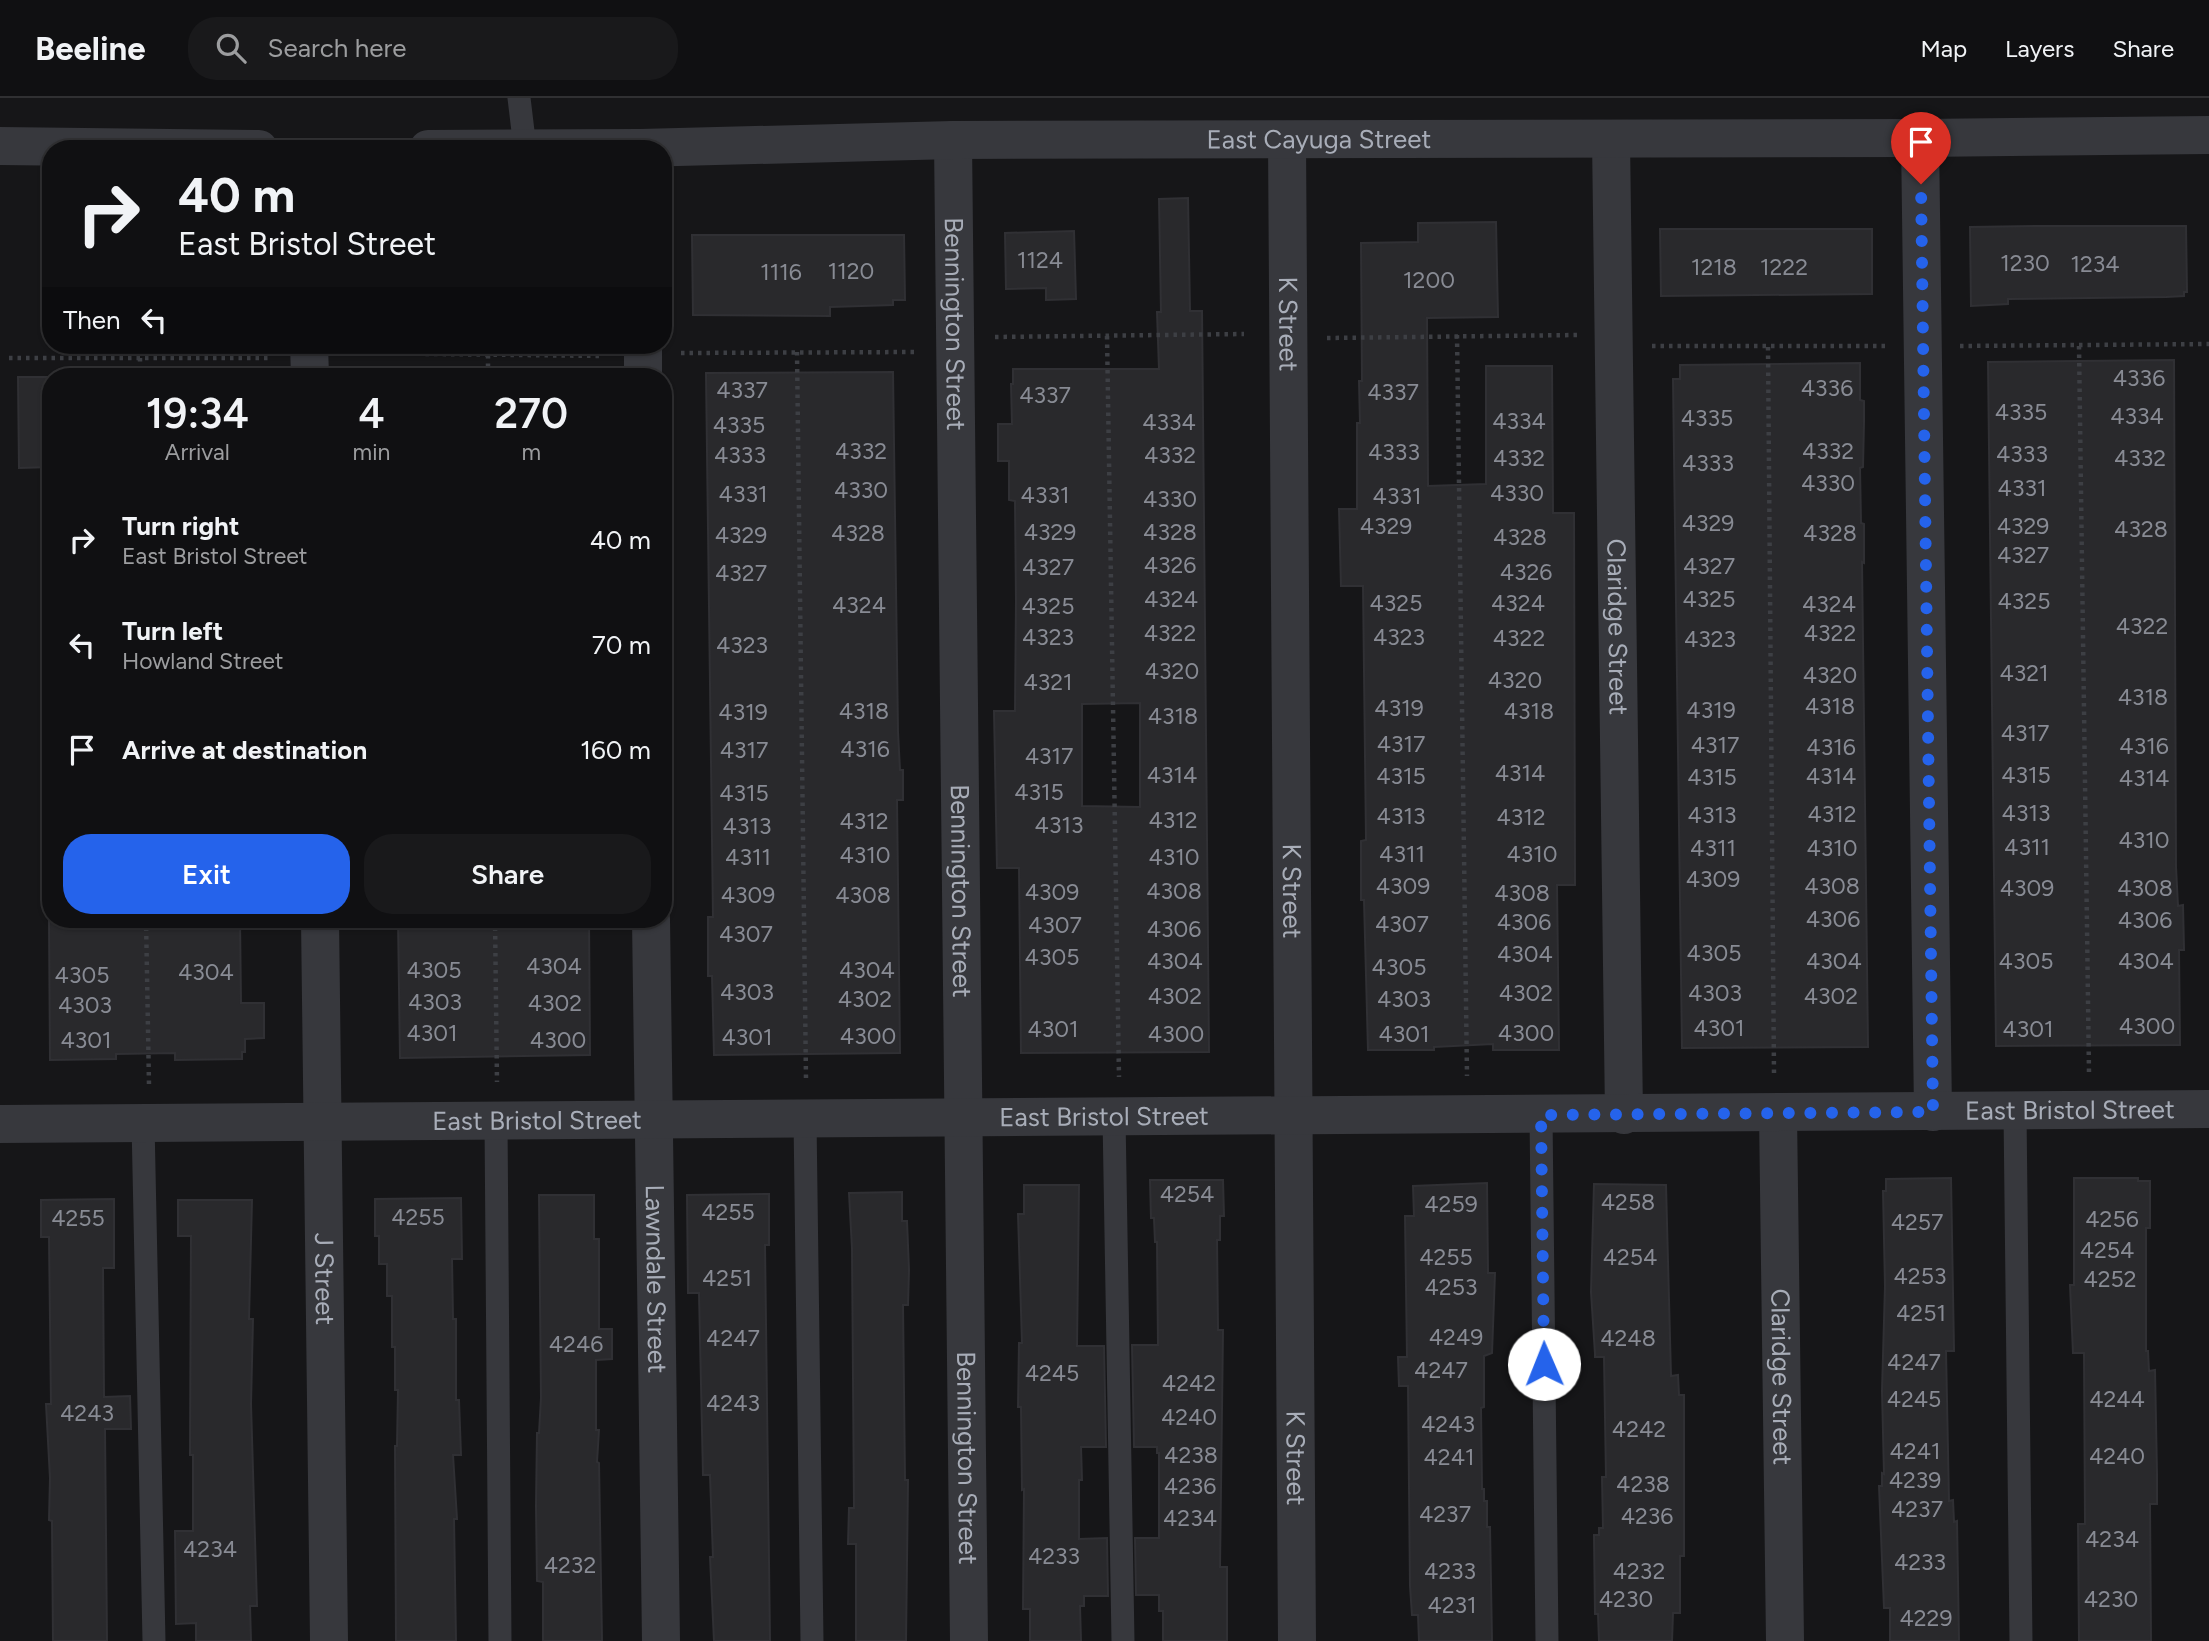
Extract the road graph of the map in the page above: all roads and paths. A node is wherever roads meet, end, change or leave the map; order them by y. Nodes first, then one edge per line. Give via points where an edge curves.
1 (519, 98) edge
2 (2209, 135) edge
3 (1920, 138) junction
4 (1611, 139) junction
5 (525, 140) edge
6 (953, 140) junction
7 (1287, 140) junction
8 (0, 146) edge
9 (42, 146) edge
10 (672, 147) edge
11 (1244, 334) dead end
12 (1457, 335) junction
13 (1587, 335) dead end
14 (1107, 336) junction
15 (992, 338) dead end
16 (1323, 338) dead end
17 (2209, 344) edge
18 (1644, 345) dead end
19 (1768, 346) junction
20 (1895, 346) dead end
21 (1953, 346) dead end
22 (2079, 346) junction
23 (797, 352) junction
24 (927, 352) dead end
25 (227, 354) edge
26 (418, 354) edge
27 (488, 355) junction
28 (643, 357) edge
29 (9, 358) dead end
30 (139, 358) junction
31 (140, 368) edge
32 (488, 368) edge
33 (146, 928) edge
34 (320, 928) edge
35 (495, 928) edge
36 (651, 928) edge
37 (2090, 1073) dead end
38 (1774, 1074) dead end
39 (1467, 1076) dead end
40 (1119, 1079) dead end
41 (149, 1085) dead end
42 (805, 1101) junction
43 (496, 1103) junction
44 (2209, 1109) edge
45 (1933, 1112) junction
46 (2015, 1112) junction
47 (1778, 1113) junction
48 (1541, 1115) junction
49 (1624, 1115) junction
50 (1293, 1116) junction
51 (1114, 1117) junction
52 (964, 1118) junction
53 (654, 1120) junction
54 (323, 1122) junction
55 (143, 1123) junction
56 (0, 1124) edge
57 (154, 1641) edge
58 (329, 1641) edge
59 (500, 1641) edge
60 (661, 1641) edge
61 (812, 1641) edge
62 (970, 1641) edge
63 (1123, 1641) edge
64 (1297, 1641) edge
65 (1547, 1641) edge
66 (1785, 1641) edge
67 (2021, 1641) edge

1 - 5 lane
2 - 3 street, East Cayuga Street
3 - 4 street, East Cayuga Street
3 - 45 street
4 - 7 street, East Cayuga Street
4 - 49 street, Claridge Street
6 - 7 street, East Cayuga Street
6 - 10 street, East Cayuga Street
6 - 52 street, Bennington Street
7 - 50 street, K Street
8 - 9 street
11 - 14 path
12 - 13 path
12 - 16 path
12 - 39 path
14 - 15 path
14 - 40 path
17 - 22 path
18 - 19 path
19 - 20 path
19 - 38 path
21 - 22 path
22 - 37 path
23 - 24 path
23 - 28 path
23 - 42 path
25 - 30 path
26 - 27 path
27 - 28 path
27 - 32 path
29 - 30 path
30 - 31 path
33 - 41 path
34 - 54 street, J Street
35 - 43 path
36 - 53 street, Lawndale Street
42 - 52 street, East Bristol Street
42 - 53 street, East Bristol Street
42 - 61 lane
43 - 53 street, East Bristol Street
43 - 54 street, East Bristol Street
43 - 59 lane
44 - 46 street, East Bristol Street
45 - 46 street, East Bristol Street
45 - 47 street, East Bristol Street
46 - 67 lane
47 - 49 street, East Bristol Street
47 - 66 street, Claridge Street
48 - 49 street, East Bristol Street
48 - 50 street, East Bristol Street
48 - 65 lane
50 - 51 street, East Bristol Street
50 - 64 street, K Street
51 - 52 street, East Bristol Street
51 - 63 lane
52 - 62 street, Bennington Street
53 - 60 street, Lawndale Street
54 - 55 street, East Bristol Street
54 - 58 street, J Street
55 - 56 street, East Bristol Street
55 - 57 lane

